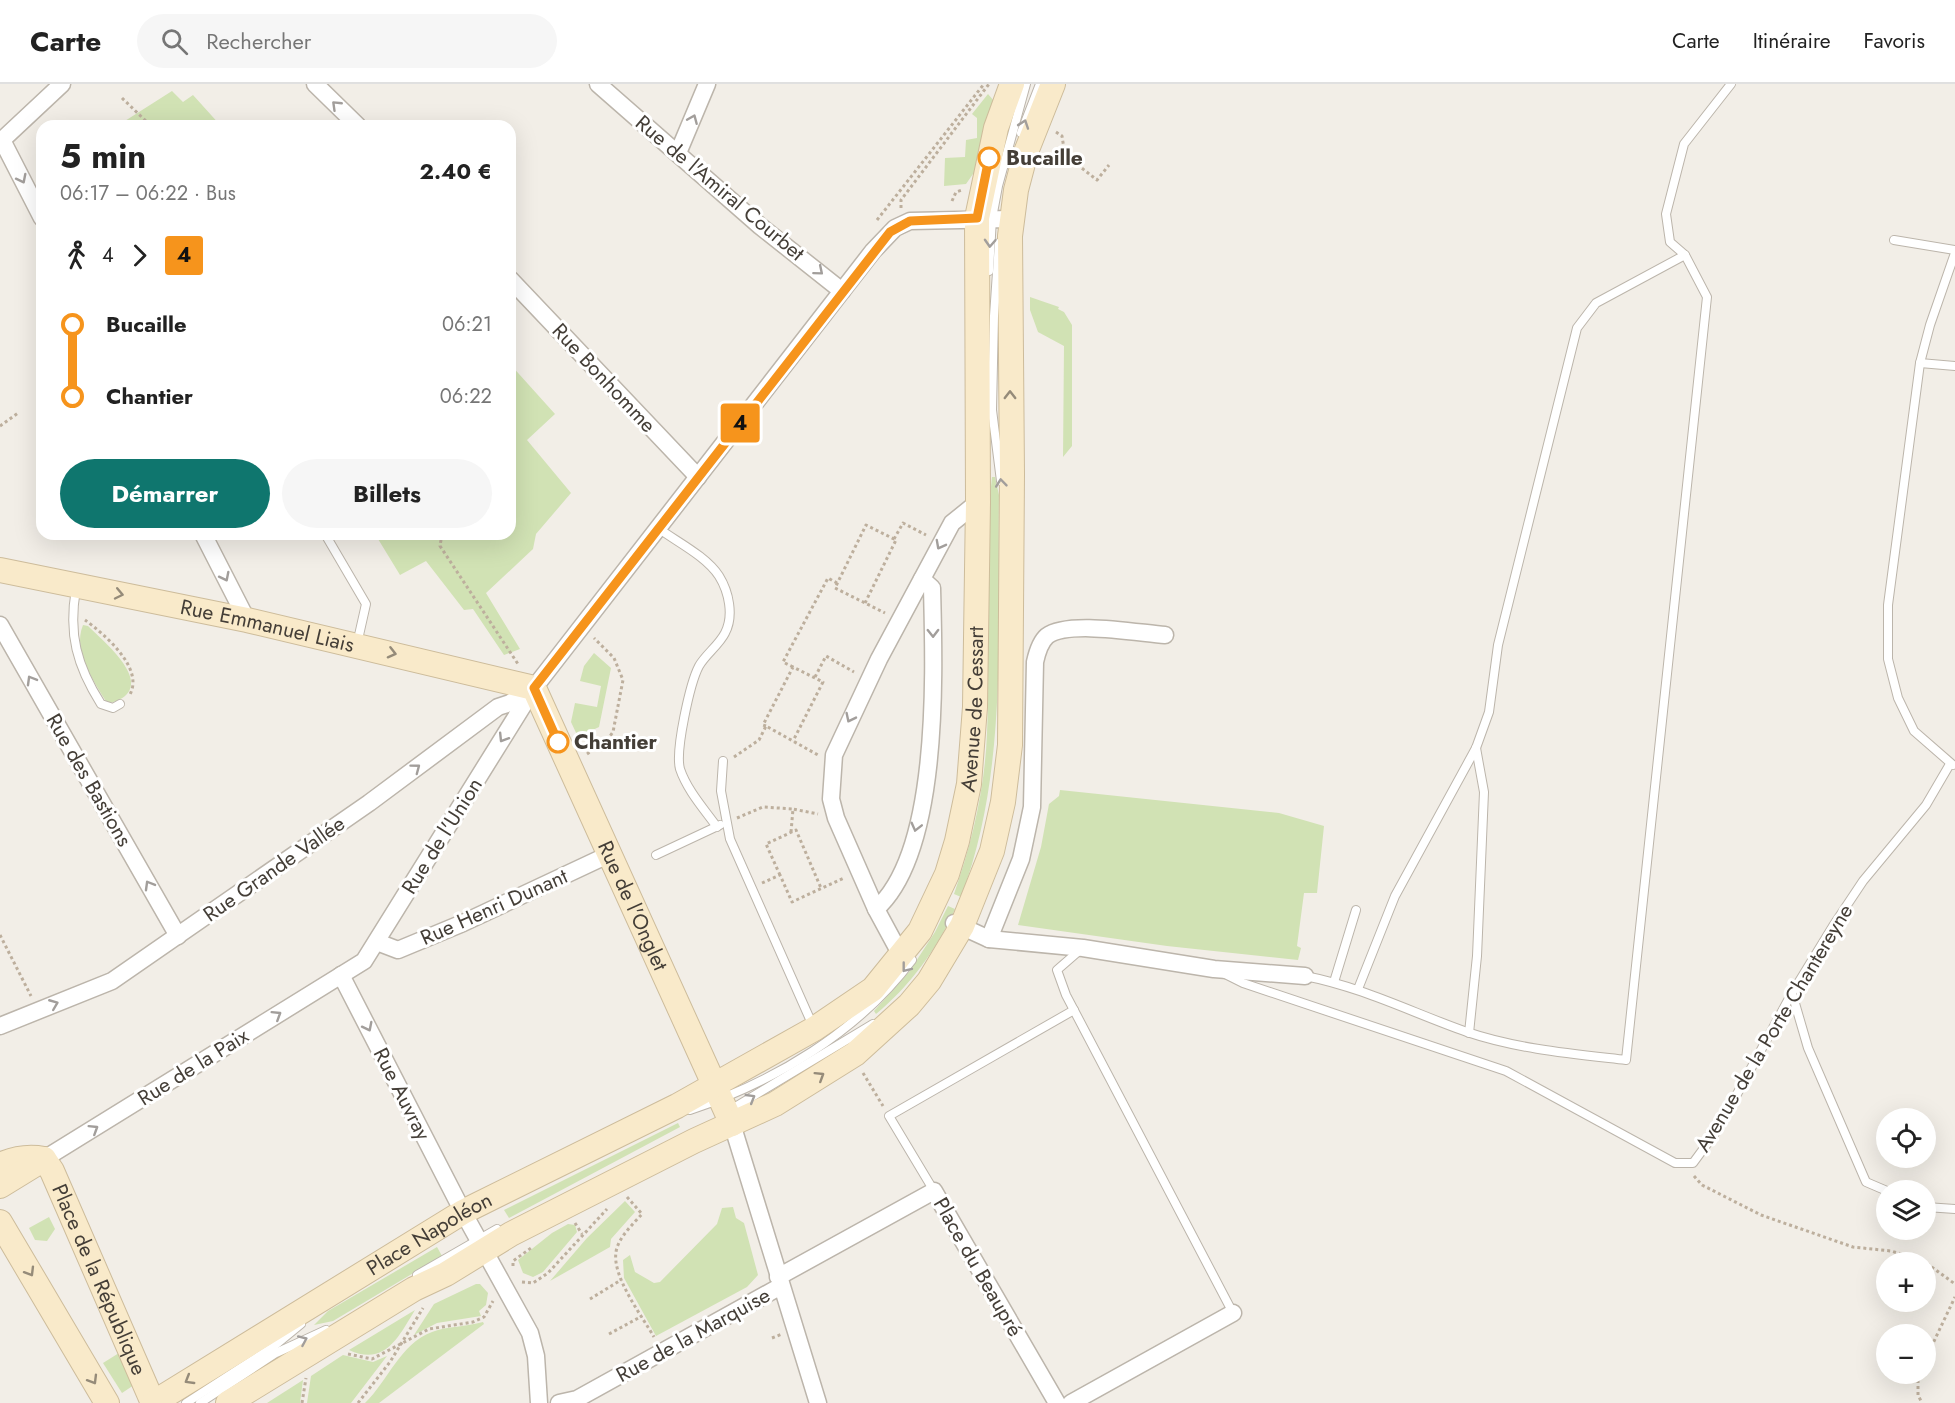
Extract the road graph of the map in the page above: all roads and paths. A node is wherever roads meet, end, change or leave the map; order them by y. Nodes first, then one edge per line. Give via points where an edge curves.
1 (62, 84) edge
2 (315, 84) edge
3 (598, 84) edge
4 (707, 84) edge
5 (984, 84) edge
6 (989, 84) edge
7 (1012, 84) edge
8 (1026, 84) edge
9 (1040, 84) edge
10 (1053, 84) edge
11 (1731, 84) edge
12 (122, 99) dead end
13 (145, 120) edge
14 (352, 120) edge
15 (1052, 129) dead end
16 (1, 141) edge
17 (678, 153) junction
18 (1109, 165) dead end
19 (956, 192) dead end
20 (952, 201) dead end
21 (36, 207) edge
22 (996, 218) junction
23 (874, 224) dead end
24 (900, 224) junction
25 (1894, 240) dead end
26 (1955, 252) edge
27 (1685, 255) junction
28 (516, 285) edge
29 (842, 291) junction
30 (1920, 363) junction
31 (1955, 366) edge
32 (18, 413) dead end
33 (0, 426) edge
34 (698, 477) junction
35 (978, 502) junction
36 (658, 528) junction
37 (894, 539) junction
38 (206, 540) edge
39 (329, 540) edge
40 (440, 540) edge
41 (941, 543) junction
42 (0, 570) edge
43 (922, 579) junction
44 (837, 583) junction
45 (77, 585) junction
46 (865, 603) junction
47 (1001, 611) dead end
48 (73, 613) junction
49 (247, 620) junction
50 (900, 620) junction
51 (0, 624) edge
52 (582, 626) junction
53 (1165, 635) dead end
54 (357, 645) junction
55 (793, 667) junction
56 (814, 677) junction
57 (869, 680) junction
58 (534, 688) junction
59 (120, 704) joint
60 (765, 726) junction
61 (793, 741) junction
62 (1476, 748) junction
63 (723, 761) joint
64 (998, 761) dead end
65 (568, 763) junction
66 (833, 763) junction
67 (1953, 765) edge
68 (793, 809) junction
69 (835, 817) junction
70 (726, 823) junction
71 (717, 827) junction
72 (792, 832) junction
73 (610, 854) junction
74 (656, 855) dead end
75 (860, 871) junction
76 (780, 875) junction
77 (749, 888) junction
78 (951, 888) dead end
79 (821, 889) junction
80 (876, 909) junction
81 (1356, 910) dead end
82 (937, 920) dead end
83 (958, 925) junction
84 (0, 935) edge
85 (178, 936) junction
86 (989, 939) junction
87 (377, 942) junction
88 (1083, 948) junction
89 (913, 952) junction
90 (1214, 969) junction
91 (341, 975) junction
92 (1305, 976) joint
93 (1334, 982) junction
94 (1358, 989) junction
95 (906, 993) dead end
96 (1792, 993) junction
97 (898, 1002) dead end
98 (1074, 1010) junction
99 (38, 1011) junction
100 (0, 1026) edge
101 (814, 1029) junction
102 (1469, 1033) junction
103 (861, 1070) dead end
104 (723, 1108) junction
105 (889, 1116) junction
106 (691, 1131) dead end
107 (44, 1159) junction
108 (1683, 1164) junction
109 (0, 1165) edge
110 (609, 1173) dead end
111 (599, 1178) dead end
112 (0, 1186) edge
113 (1876, 1186) edge
114 (578, 1188) dead end
115 (629, 1190) dead end
116 (934, 1191) junction
117 (615, 1201) dead end
118 (1936, 1208) edge
119 (1955, 1209) edge
120 (463, 1220) junction
121 (0, 1222) edge
122 (506, 1225) dead end
123 (481, 1245) junction
124 (410, 1257) dead end
125 (519, 1278) dead end
126 (621, 1280) junction
127 (780, 1282) junction
128 (1955, 1284) edge
129 (401, 1285) dead end
130 (493, 1294) dead end
131 (1955, 1297) edge
132 (590, 1299) dead end
133 (1233, 1313) joint
134 (642, 1316) junction
135 (414, 1322) dead end
136 (332, 1326) dead end
137 (609, 1334) dead end
138 (1936, 1337) edge
139 (656, 1342) dead end
140 (402, 1344) junction
141 (339, 1352) dead end
142 (1918, 1384) edge
143 (107, 1403) edge
144 (153, 1403) edge
145 (186, 1403) edge
146 (200, 1403) edge
147 (228, 1403) edge
148 (358, 1403) edge
149 (539, 1403) edge
150 (559, 1403) edge
151 (818, 1403) edge
152 (1057, 1403) edge
153 (1071, 1403) edge
154 (1922, 1403) edge

1 - 16 street
14 -> 2 street
3 - 17 street, Rue de l'Amiral Courbet
17 -> 4 street
5 - 23 path
6 - 24 path via 901,200
7 - 22 main road via 996,128
8 - 22 lane via 998,186
22 -> 9 lane via 1021,132
10 - 22 main road
11 - 27 lane via 1684,144 1675,174 1666,214 1670,242
12 - 13 path
15 - 18 path via 1062,136 1065,155 1097,180
16 -> 21 street
17 -> 29 street, Rue de l'Amiral Courbet via 760,226
19 - 20 path
22 - 24 street
22 - 35 main road, Avenue de Cessart
47 -> 22 lane via 1002,491 992,410
22 -> 78 lane via 987,316 984,714 971,822
83 -> 22 main road, Avenue de Cessart via 992,850 1010,745 1009,265
24 - 29 street
25 - 26 lane
26 - 30 lane
27 - 62 lane via 1596,303 1577,328 1498,645 1489,712
27 - 102 lane, Avenue de la Porte Chantereyne via 1707,297 1626,1060 1560,1052
28 - 34 street, Rue Bonhomme
29 - 34 street
30 - 31 lane
30 - 67 lane via 1888,605 1888,658 1898,698 1914,731
32 - 33 path
34 - 36 street
35 - 41 street via 952,523
35 - 89 main road, Avenue de Cessart via 975,707 969,784 957,841 939,895
36 - 52 street
36 - 71 lane via 710,565 729,601 725,633 699,666 694,679 679,752 680,768 689,788
37 - 41 path via 903,523
37 - 44 path via 866,525
37 - 46 path
38 -> 49 street
39 - 54 lane via 366,604
40 - 58 path via 440,546
41 -> 43 street
42 - 45 main road, Rue Emmanuel Liais
43 - 50 street
43 -> 80 street via 932,588 933,641 932,730 925,788 904,864 890,897
44 - 46 path via 835,588
44 - 55 path via 828,578 783,662
45 - 48 lane
45 -> 49 main road, Rue Emmanuel Liais
46 - 50 path
48 - 59 lane via 80,667 100,704 113,708
48 - 59 path via 109,642 131,670 132,690
49 - 54 main road, Rue Emmanuel Liais
50 - 57 street
85 -> 51 street, Rue des Bastions
52 - 58 street
52 - 65 path via 614,658 623,680 613,732 607,740
53 - 86 street via 1072,628 1057,631 1041,644 1035,662 1030,816 1012,883
54 -> 58 main road, Rue Emmanuel Liais
55 - 56 path
55 - 60 path
56 - 57 path via 826,656
56 - 61 path via 823,682
57 -> 66 street via 842,733
58 - 65 main road, Rue de l'Onglet
85 -> 58 street, Rue Grande Vallée via 498,707
58 -> 87 street, Rue de l'Union
60 - 61 path
60 - 63 path via 759,740
61 - 66 path
62 - 94 lane via 1395,896
62 - 102 lane via 1484,792 1477,956
63 - 70 lane via 721,791
64 - 83 lane via 986,837
65 - 73 main road, Rue de l'Onglet
66 - 69 street via 831,799
67 - 96 lane, Avenue de la Porte Chantereyne via 1926,805 1863,881
68 - 69 path
68 - 70 path via 763,807
68 - 72 path
69 - 75 street
70 - 71 lane
70 - 77 lane
71 - 74 lane
72 - 76 path via 766,844
72 - 79 path via 796,830
73 - 87 street, Rue Henri Dunant via 398,950
73 - 104 main road, Rue de l'Onglet
75 - 79 path
75 - 80 street
76 - 77 path
76 - 79 path via 792,902
77 - 101 lane
80 - 89 street
81 - 93 lane
82 - 89 lane
83 - 86 street, Avenue de la Porte Chantereyne
83 - 95 lane
104 -> 83 main road, Avenue de Cessart via 775,1104 882,1032 929,981
84 - 99 path
99 -> 85 street, Rue Grande Vallée via 112,981
86 - 88 street, Avenue de la Porte Chantereyne
87 - 91 street, Rue de l'Union via 364,961
88 - 90 street, Avenue de la Porte Chantereyne
88 - 98 lane via 1057,970
89 - 101 main road, Avenue de Cessart via 873,989
89 -> 104 lane via 895,982 862,1016
90 - 92 street, Avenue de la Porte Chantereyne
90 - 108 lane, Avenue de la Porte Chantereyne via 1243,983 1506,1071
107 -> 91 street, Rue de la Paix
91 -> 120 street, Rue Auvray
92 - 93 lane, Avenue de la Porte Chantereyne
93 - 94 lane, Avenue de la Porte Chantereyne
94 - 102 lane, Avenue de la Porte Chantereyne
96 - 108 lane, Avenue de la Porte Chantereyne via 1718,1129 1693,1163
96 - 113 lane via 1808,1048 1866,1182
104 -> 97 lane via 871,1026
98 - 105 lane
98 - 133 lane
99 - 100 street, Rue Grande Vallée
101 - 104 main road, Avenue de Cessart
103 - 105 path
104 - 120 main road, Place Napoléon
104 - 123 main road, Place Napoléon via 511,1234
104 - 127 street
105 - 116 lane
106 - 110 lane
107 - 109 main road, Place de la République via 16,1159
107 - 112 main road, Place de la République
107 - 144 main road, Place de la République
108 - 128 path via 1702,1185 1761,1215 1853,1247 1891,1251 1922,1260
111 - 114 lane
115 - 126 path via 623,1193 642,1214 616,1252
116 - 127 street, Place du Beaupré
116 - 152 street, Place du Beaupré
117 - 125 path via 548,1274 526,1283
118 - 119 lane
120 - 123 street, Rue Auvray
120 -> 144 main road, Place Napoléon
121 -> 143 main road, Place de la République
122 - 123 lane
123 - 129 lane
123 - 147 main road, Place Napoléon via 446,1274 414,1288
123 - 149 street, Rue Auvray via 530,1334 536,1356
124 - 145 lane via 311,1316 273,1347
126 - 132 path
126 - 134 path
127 - 150 street, Rue de la Marquise via 577,1399
127 - 151 street, Rue de la Marquise
130 - 140 path via 493,1304 484,1317 429,1329
131 - 138 path
133 - 153 street
134 - 137 path
134 - 139 path
135 - 140 path
146 -> 136 lane via 276,1353
140 - 141 path via 372,1359
140 - 148 path
142 - 154 path

